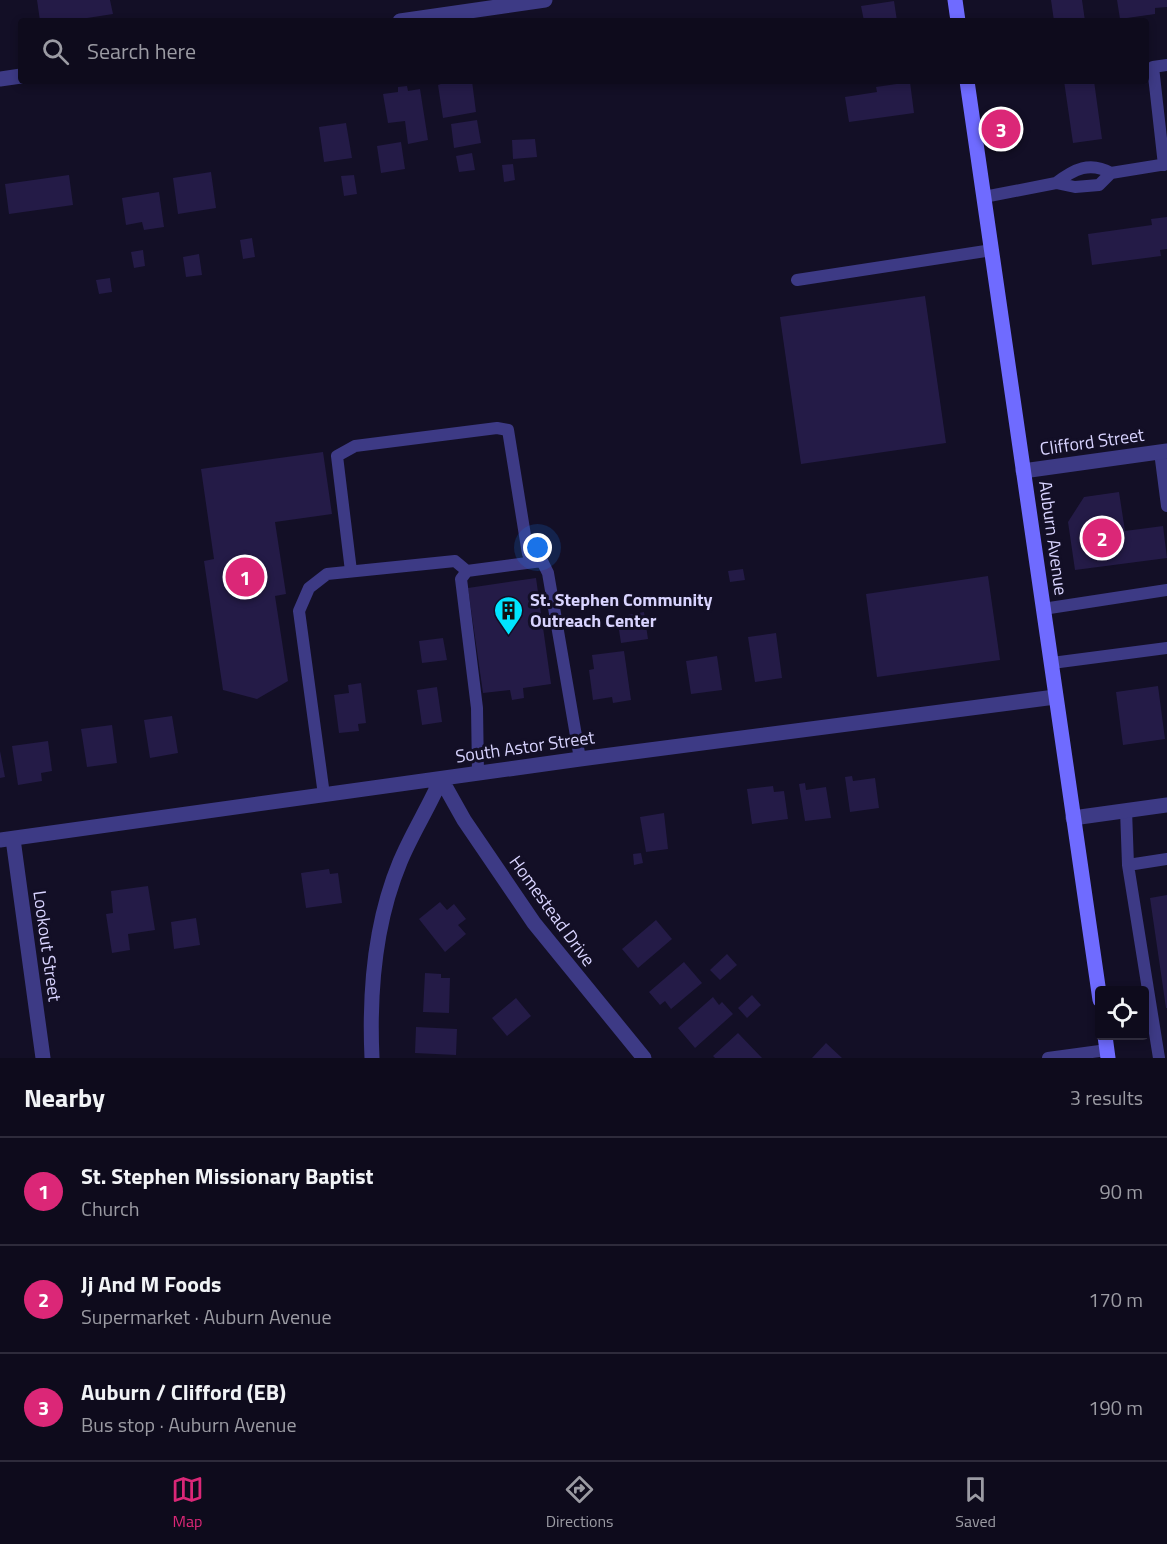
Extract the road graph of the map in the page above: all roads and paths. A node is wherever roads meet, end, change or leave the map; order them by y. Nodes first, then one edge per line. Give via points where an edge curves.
1 (545, 0) edge
2 (955, 0) edge
3 (421, 18) edge
4 (958, 18) edge
5 (1167, 64) edge
6 (18, 76) edge
7 (0, 79) edge
8 (967, 84) edge
9 (1166, 164) edge
10 (1111, 173) junction
11 (1056, 183) junction
12 (984, 197) junction
13 (992, 250) junction
14 (797, 280) dead end
15 (1164, 451) edge
16 (1023, 471) junction
17 (1167, 506) edge
18 (542, 561) junction
19 (351, 571) junction
20 (467, 571) junction
21 (1167, 590) edge
22 (1043, 609) junction
23 (1167, 648) edge
24 (1052, 663) junction
25 (1055, 697) junction
26 (580, 759) junction
27 (478, 773) junction
28 (441, 779) junction
29 (324, 795) junction
30 (1167, 805) edge
31 (1126, 810) junction
32 (1073, 818) junction
33 (7, 839) edge
34 (1167, 859) edge
35 (1128, 865) junction
36 (1098, 986) edge
37 (1106, 1048) edge
38 (43, 1058) edge
39 (372, 1058) edge
40 (644, 1058) edge
41 (1048, 1058) edge
42 (1159, 1058) edge

1 - 3 street
2 - 4 main road
5 - 9 lane via 1153,67
6 - 7 street
8 - 12 main road, Auburn Avenue
9 - 10 lane
10 - 11 lane via 1099,185 1075,188
10 - 11 lane via 1099,166 1073,170
11 - 12 lane
12 - 13 main road, Auburn Avenue
13 - 14 lane
13 - 16 main road, Auburn Avenue
15 - 16 street, Clifford Street
15 - 17 lane
16 - 22 main road, Auburn Avenue
18 - 19 lane via 528,554 508,430 497,428 355,446 337,456
18 - 20 lane
18 - 26 lane via 548,573
19 - 20 lane via 455,561
19 - 29 lane via 327,574 309,588 299,611
20 - 27 lane via 461,579 477,708
21 - 22 lane
22 - 24 main road, Auburn Avenue
23 - 24 lane
24 - 25 main road, Auburn Avenue
25 - 26 street, South Astor Street
25 - 32 main road, Auburn Avenue
26 - 27 street, South Astor Street
27 - 28 street, South Astor Street
28 - 29 street, South Astor Street
28 - 39 street via 401,861 386,907 373,987
28 - 40 street, Homestead Drive via 470,830 534,923
29 - 33 street, South Astor Street
30 - 31 street
31 - 32 street
31 - 35 lane
32 - 36 main road, Auburn Avenue
33 - 38 street, Lookout Street
34 - 35 lane
35 - 42 lane
37 - 41 lane

